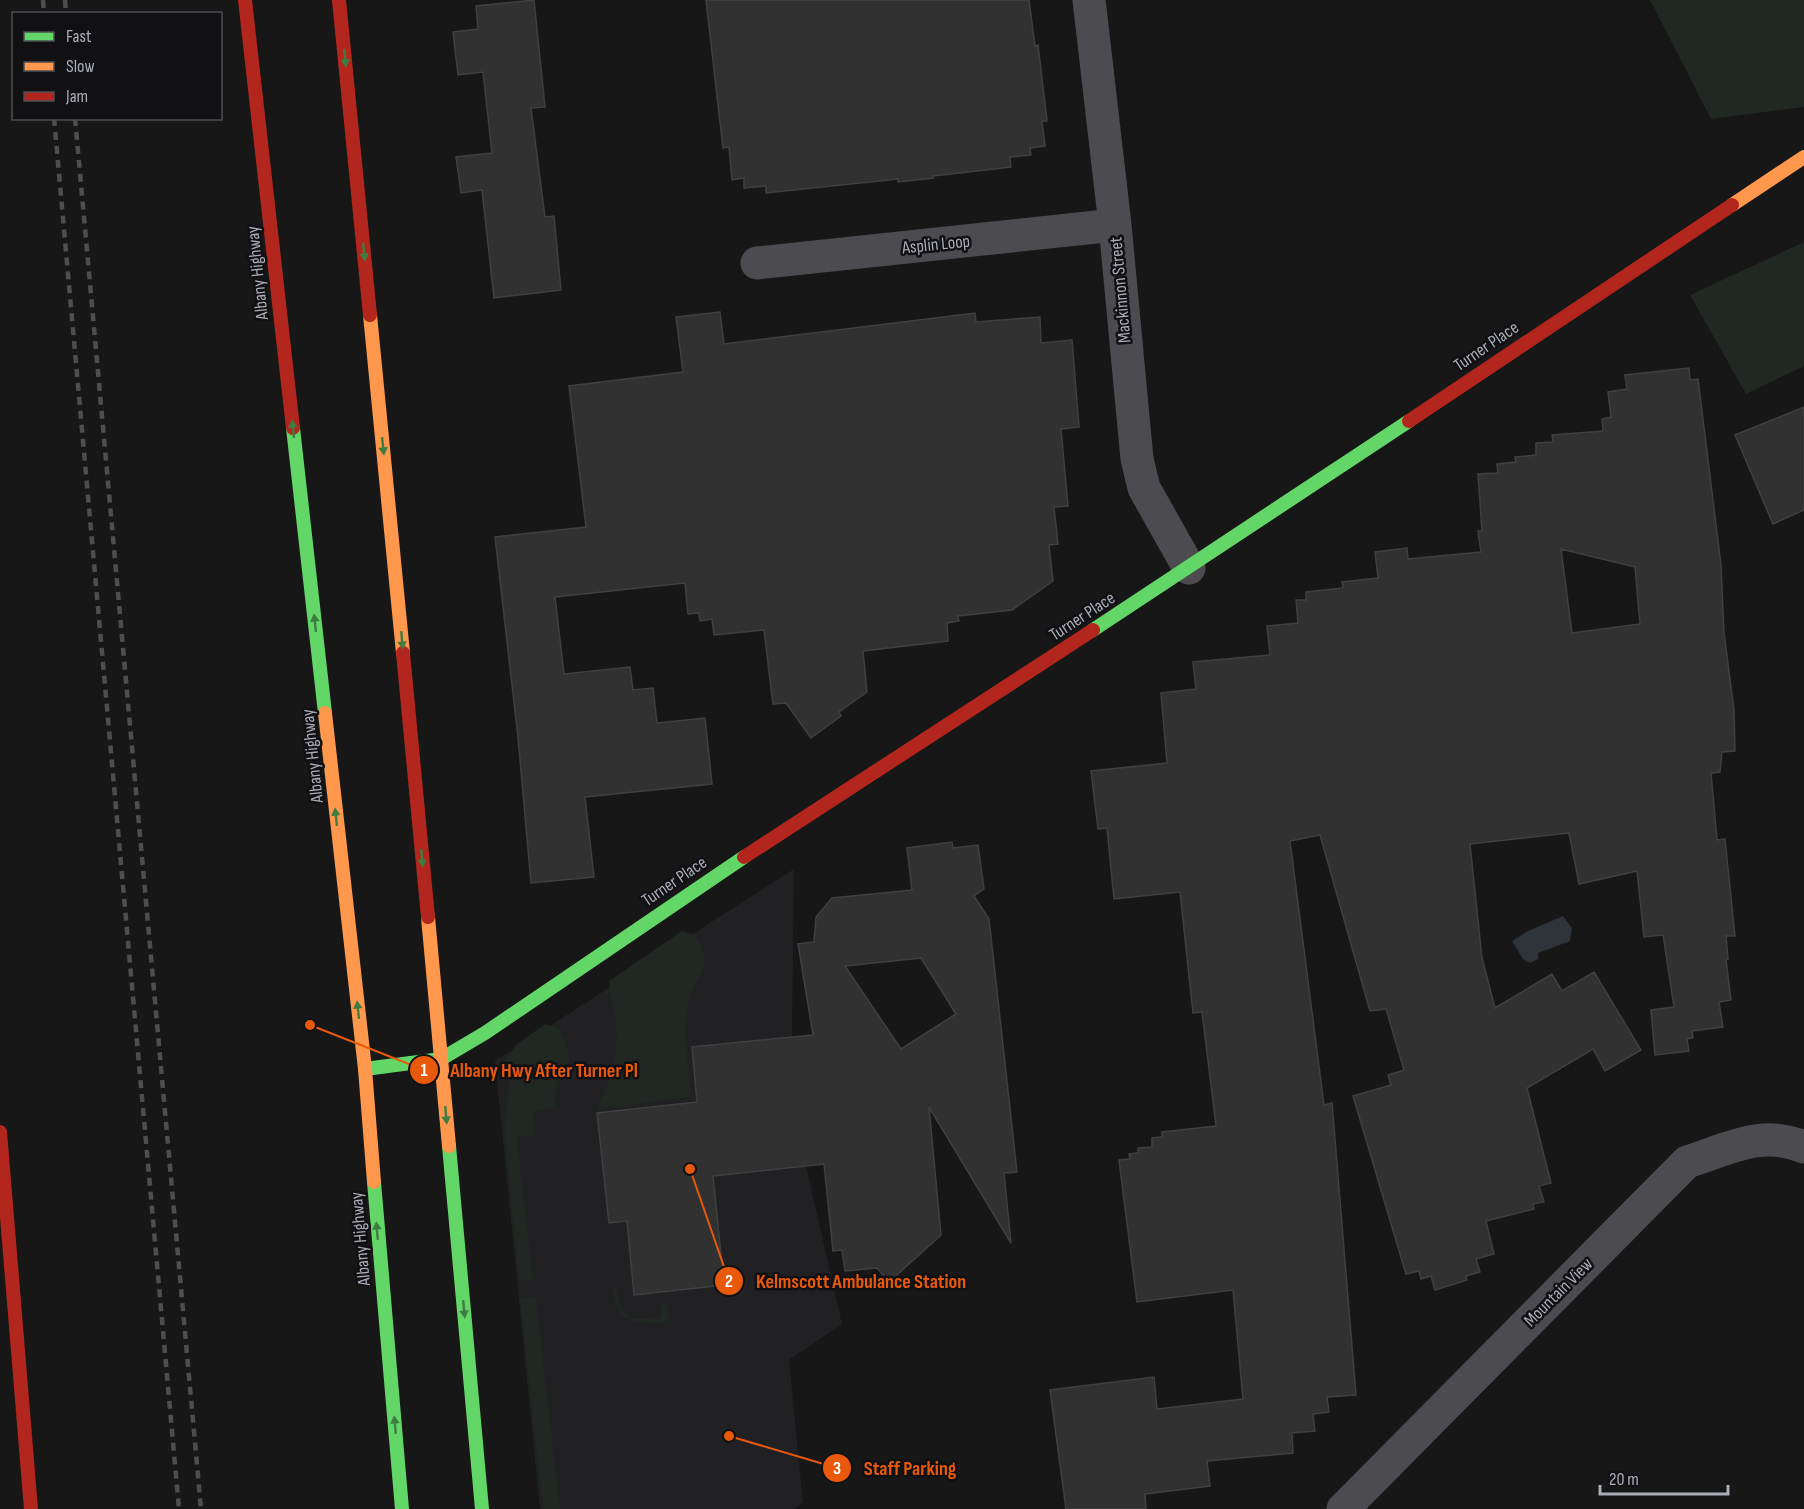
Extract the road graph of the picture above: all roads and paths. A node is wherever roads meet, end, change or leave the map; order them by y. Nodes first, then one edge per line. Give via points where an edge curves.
1 (245, 0) edge
2 (339, 0) edge
3 (1089, 0) edge
4 (1804, 157) edge
5 (1115, 225) junction
6 (757, 263) dead end
7 (1189, 568) junction
8 (441, 1059) junction
9 (365, 1069) junction
10 (0, 1132) edge
11 (1804, 1147) edge
12 (31, 1509) edge
13 (402, 1509) edge
14 (482, 1509) edge
15 (1343, 1509) edge

9 -> 1 main road, Albany Highway
2 -> 8 main road
3 - 5 street, Mackinnon Street
4 - 7 main road, Turner Place
5 - 6 street, Asplin Loop
5 - 7 street, Mackinnon Street via 1140,473 1155,510
7 - 8 main road, Turner Place via 692,890 485,1033
8 - 9 main road, Turner Place
8 -> 14 main road
13 -> 9 main road, Albany Highway
10 - 12 main road
11 - 15 street, Mountain View via 1787,1140 1759,1138 1688,1162

